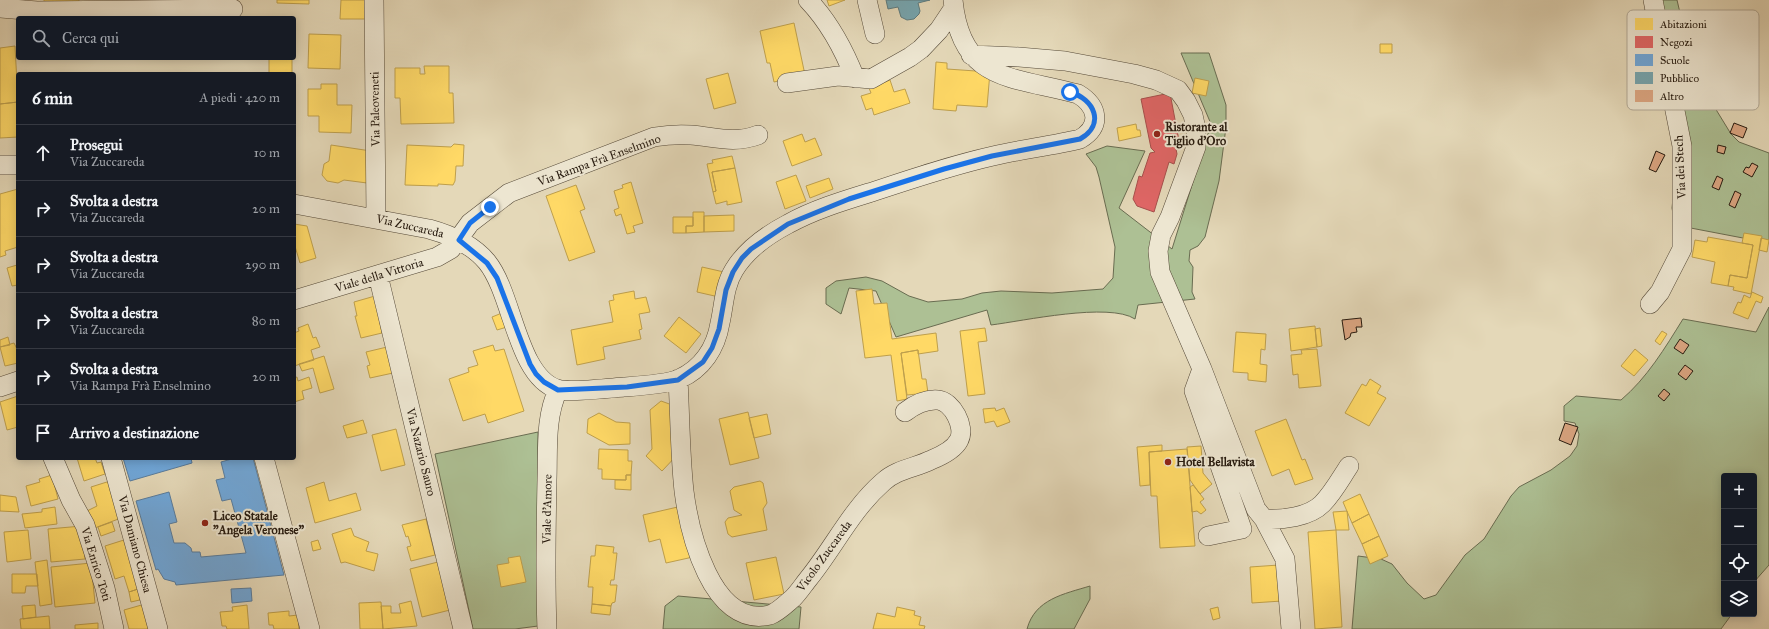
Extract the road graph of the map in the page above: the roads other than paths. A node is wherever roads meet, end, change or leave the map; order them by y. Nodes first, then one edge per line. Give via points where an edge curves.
1 (374, 0) edge
2 (808, 0) edge
3 (867, 0) edge
4 (1653, 0) edge
5 (953, 4) edge
6 (0, 8) edge
7 (233, 9) dead end
8 (1655, 10) edge
9 (876, 34) dead end
10 (974, 58) junction
11 (853, 77) junction
12 (787, 83) dead end
13 (1675, 110) edge
14 (758, 135) dead end
15 (0, 165) edge
16 (16, 166) edge
17 (296, 204) edge
18 (376, 218) junction
19 (459, 240) junction
20 (378, 276) junction
21 (296, 299) edge
22 (1650, 304) dead end
23 (1202, 369) junction
24 (678, 380) junction
25 (16, 382) edge
26 (0, 387) edge
27 (558, 390) junction
28 (906, 412) dead end
29 (54, 460) edge
30 (112, 460) edge
31 (265, 460) edge
32 (1350, 466) dead end
33 (1264, 519) junction
34 (1208, 536) dead end
35 (114, 629) edge
36 (158, 629) edge
37 (310, 629) edge
38 (463, 629) edge
39 (546, 629) edge
40 (1291, 629) edge

1 - 18 street, Via Paleoveneti
2 - 11 street via 821,13
3 - 9 street
4 - 8 street, Via dei Stech
5 - 10 street via 961,40
5 - 11 street via 939,30 910,57
6 - 7 street via 37,11
10 - 23 street via 1020,57 1097,66 1156,80 1178,90 1193,115 1196,147 1161,235 1158,250 1160,272
10 - 24 street via 1007,76 1078,94 1086,99 1094,110 1093,128 1080,139 992,156 944,169 849,199 788,224 742,258 726,290 719,329 712,348 703,362
11 - 12 street
13 - 22 street, Via dei Stech via 1682,146 1682,249 1660,292
14 - 19 street, Via Rampa Frà Enselmino via 731,140 678,135 654,137 509,193 470,223
15 - 16 street
17 - 18 street, Via Zuccareda
18 - 19 street, Via Zuccareda via 429,229
19 - 20 street, Viale della Vittoria via 452,249 437,257
19 - 27 street, Via Zuccareda via 487,263 497,278 530,364 544,382
20 - 21 street, Viale della Vittoria
20 - 38 street, Via Nazario Sauro
23 - 33 street via 1256,509
23 - 34 street via 1194,391 1242,529
24 - 27 street via 627,387
24 - 28 street, Vicolo Zuccareda via 684,492 690,522 701,562 718,598 743,617 760,618 771,615 781,608 823,560 842,529 882,482 897,472 925,464 951,450 959,440 962,431 949,405 939,400 926,401
25 - 26 street
27 - 39 street, Viale d'Amore via 552,402 549,426
29 - 35 street, Via Enrico Toti via 85,525 105,588
30 - 36 street, Via Damiano Chiesa
31 - 37 street
32 - 33 street via 1323,504 1311,512
33 - 40 street via 1285,559

